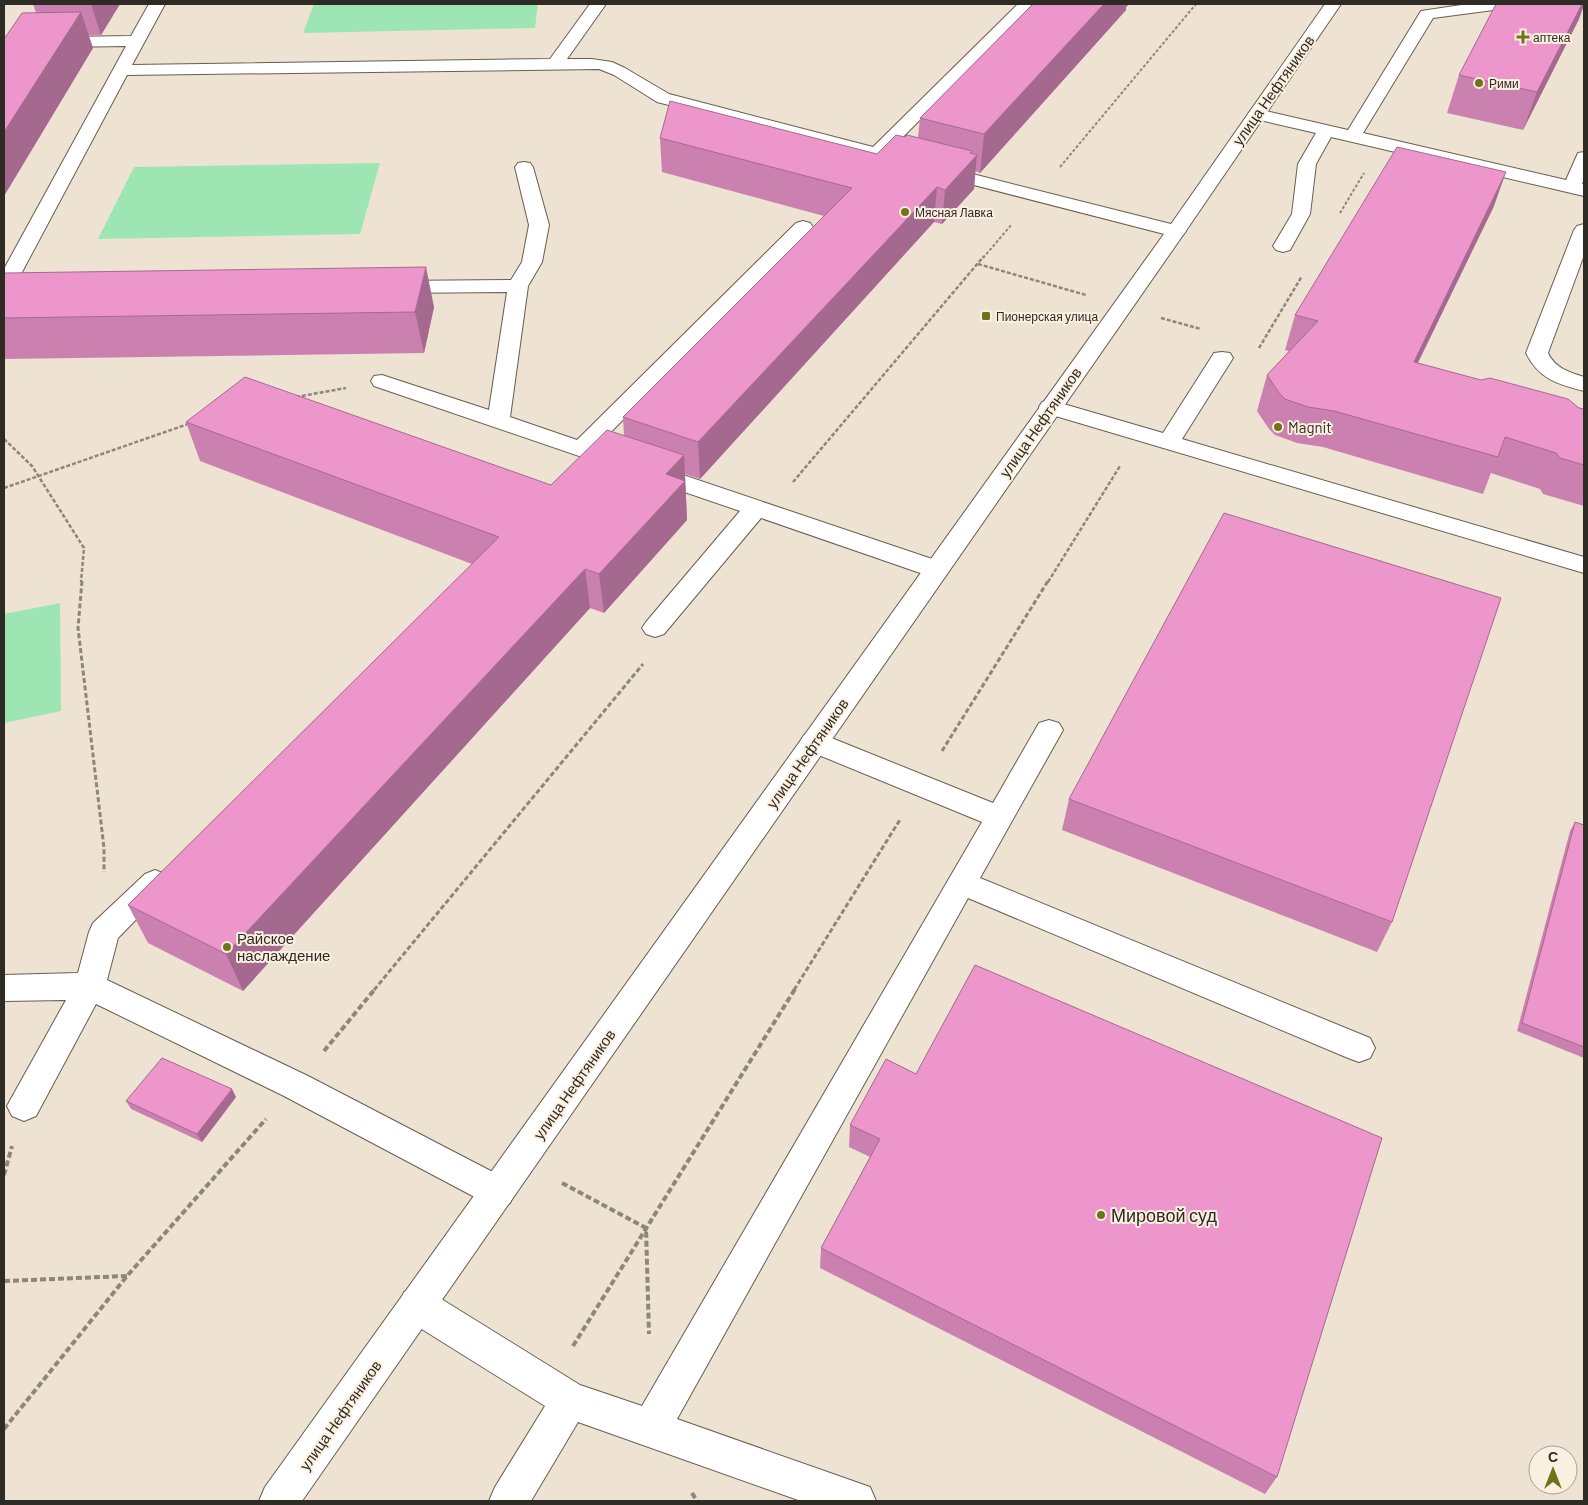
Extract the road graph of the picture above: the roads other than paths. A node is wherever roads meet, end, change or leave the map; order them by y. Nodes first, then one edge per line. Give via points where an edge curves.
1 (157, 4) edge
2 (598, 4) edge
3 (1027, 4) edge
4 (1333, 4) edge
5 (1501, 4) edge
6 (138, 42) junction
7 (4, 43) edge
8 (555, 64) junction
9 (123, 70) junction
10 (1256, 114) junction
11 (1326, 130) junction
12 (1353, 136) junction
13 (876, 154) junction
14 (1584, 157) edge
15 (895, 159) edge
16 (923, 166) edge
17 (524, 167) dead end
18 (1578, 188) edge
19 (803, 227) edge
20 (1584, 230) edge
21 (1176, 231) junction
22 (1283, 246) dead end
23 (518, 286) junction
24 (370, 288) edge
25 (54, 292) edge
26 (1222, 358) dead end
27 (382, 381) road end
28 (1584, 384) edge
29 (1050, 407) junction
30 (498, 421) junction
31 (1169, 442) junction
32 (581, 449) junction
33 (762, 510) junction
34 (1584, 565) edge
35 (936, 569) junction
36 (655, 628) dead end
37 (1049, 730) dead end
38 (814, 742) junction
39 (999, 817) junction
40 (175, 862) edge
41 (962, 883) junction
42 (90, 986) junction
43 (4, 988) edge
44 (1359, 1048) dead end
45 (24, 1106) dead end
46 (498, 1192) junction
47 (418, 1305) junction
48 (570, 1400) junction
49 (651, 1428) junction
50 (280, 1501) edge
51 (509, 1501) edge
52 (856, 1501) edge

1 - 6 main road
2 - 8 main road
3 - 13 main road
4 - 10 main road, улица Нефтяников
5 - 12 main road via 1427,14
6 - 7 main road
6 - 9 main road
8 - 9 main road
8 - 13 main road via 611,67 663,98
9 - 25 main road via 11,274 12,282 20,288
10 - 11 main road
10 - 21 main road, улица Нефтяников
11 - 12 main road
11 - 22 main road via 1307,164 1301,214
12 - 18 main road
13 - 15 main road
14 - 18 main road
16 - 21 main road
17 - 23 main road via 538,225 532,262
19 - 32 main road
20 - 28 main road via 1537,353 1543,365 1557,375
21 - 29 main road, улица Нефтяников
23 - 24 main road
23 - 30 main road
26 - 31 main road
27 - 30 main road
29 - 31 main road
29 - 35 main road, улица Нефтяников
30 - 32 main road
31 - 34 main road
32 - 33 main road
33 - 35 main road
33 - 36 main road
35 - 38 main road, улица Нефтяников
37 - 39 main road
38 - 39 main road
38 - 46 main road, улица Нефтяников
39 - 41 main road
40 - 42 main road via 104,932
41 - 44 main road
41 - 49 main road
42 - 43 main road
42 - 45 main road
42 - 46 main road via 296,1086
46 - 47 main road, улица Нефтяников
47 - 48 main road
47 - 50 main road, улица Нефтяников
48 - 49 main road
48 - 51 main road
49 - 52 main road

